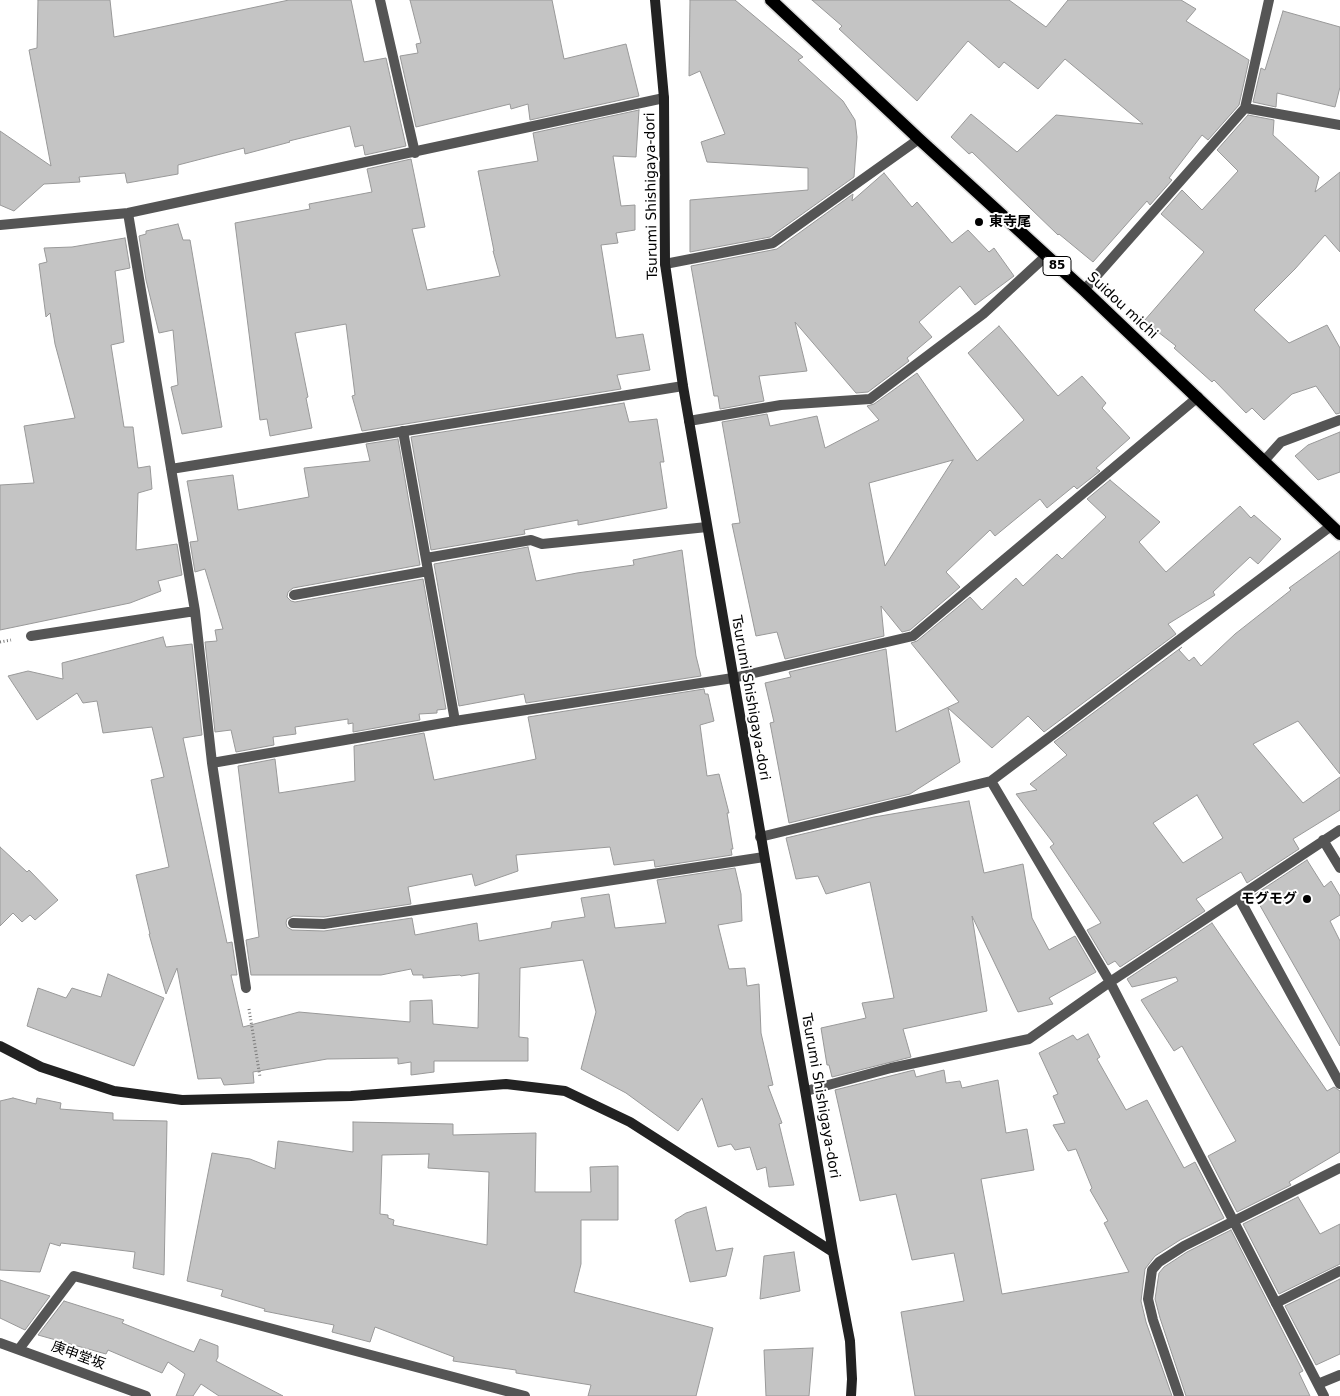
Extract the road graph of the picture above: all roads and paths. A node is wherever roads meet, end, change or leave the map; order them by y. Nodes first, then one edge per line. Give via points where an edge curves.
1 (380, 0) edge
2 (655, 0) edge
3 (771, 0) edge
4 (1269, 0) edge
5 (664, 98) junction
6 (1245, 108) junction
7 (1340, 125) edge
8 (919, 139) junction
9 (415, 153) junction
10 (128, 212) junction
11 (0, 225) edge
12 (1046, 256) junction
13 (665, 264) junction
14 (1084, 290) junction
15 (683, 386) junction
16 (1198, 398) junction
17 (689, 420) junction
18 (1340, 420) edge
19 (403, 431) junction
20 (1263, 462) junction
21 (171, 470) junction
22 (708, 527) junction
23 (1335, 530) edge
24 (426, 558) junction
25 (428, 572) junction
26 (294, 595) dead end
27 (195, 611) junction
28 (31, 636) dead end
29 (733, 678) junction
30 (455, 721) junction
31 (212, 762) junction
32 (991, 781) junction
33 (1340, 830) edge
34 (760, 837) junction
35 (1323, 840) junction
36 (764, 857) junction
37 (1340, 868) edge
38 (1238, 898) junction
39 (293, 924) dead end
40 (1110, 982) junction
41 (246, 988) joint
42 (0, 1046) edge
43 (1340, 1084) edge
44 (806, 1091) junction
45 (263, 1100) junction
46 (1340, 1168) edge
47 (1234, 1221) junction
48 (833, 1252) junction
49 (1340, 1271) edge
50 (1276, 1303) junction
51 (0, 1343) edge
52 (19, 1349) junction
53 (1340, 1375) edge
54 (1318, 1384) junction
55 (146, 1396) edge
56 (525, 1396) edge
57 (851, 1396) edge
58 (1179, 1396) edge
59 (1324, 1396) edge

1 - 9 street
2 - 5 street, Tsurumi Shishigaya-dori
3 - 8 main road, Suidou michi / 85
4 - 6 street
5 - 9 street
5 - 13 street, Tsurumi Shishigaya-dori
6 - 7 street
6 - 14 street
8 - 12 main road, Suidou michi / 85
8 - 13 street via 772,243
9 - 10 street
10 - 11 street
10 - 21 street
12 - 14 main road, Suidou michi / 85
12 - 17 street via 983,314 870,400 781,405
13 - 15 street, Tsurumi Shishigaya-dori
14 - 16 main road, Suidou michi / 85
15 - 17 street, Tsurumi Shishigaya-dori
15 - 19 street
16 - 20 main road, Suidou michi / 85
16 - 29 street via 913,636
17 - 22 street, Tsurumi Shishigaya-dori
18 - 20 street via 1281,442
19 - 21 street
19 - 24 street
20 - 23 main road, Suidou michi / 85
21 - 27 street
22 - 24 street via 542,544 530,540
22 - 29 street, Tsurumi Shishigaya-dori
23 - 32 street
24 - 25 street
25 - 26 street
25 - 30 street
27 - 28 street
27 - 31 street
29 - 30 street
29 - 34 street, Tsurumi Shishigaya-dori
30 - 31 street
31 - 41 street
32 - 34 street
32 - 40 street
33 - 35 street
34 - 36 street, Tsurumi Shishigaya-dori
35 - 37 street
35 - 38 street
36 - 39 street via 324,924
36 - 44 street, Tsurumi Shishigaya-dori
38 - 40 street
38 - 43 street
40 - 44 street via 1029,1039 891,1068
40 - 47 street
41 - 45 path
42 - 45 street via 41,1068 114,1091 182,1100
44 - 48 street, Tsurumi Shishigaya-dori
45 - 48 street via 506,1084 565,1091 630,1122
46 - 47 street
47 - 50 street
47 - 58 street via 1169,1255 1152,1270 1148,1299
48 - 57 street, Tsurumi Shishigaya-dori via 850,1341
49 - 50 street
50 - 54 street
51 - 52 street, 庚申堂坂
52 - 55 street, 庚申堂坂
52 - 56 street via 74,1276
53 - 54 street
54 - 59 street

